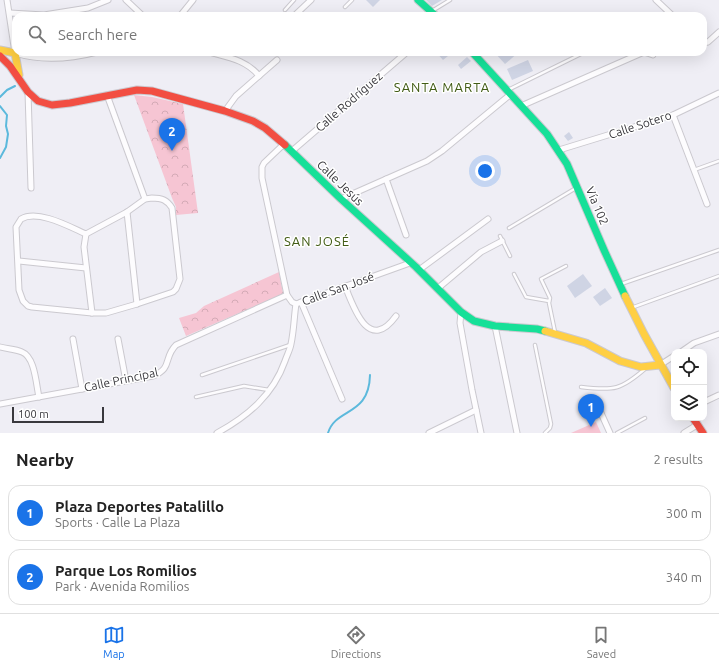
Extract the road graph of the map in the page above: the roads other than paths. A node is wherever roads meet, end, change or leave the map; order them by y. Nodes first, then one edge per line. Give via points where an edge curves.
1 (7, 0) edge
2 (108, 0) edge
3 (126, 0) edge
4 (193, 0) edge
5 (294, 0) edge
6 (311, 0) edge
7 (352, 0) edge
8 (418, 0) edge
9 (450, 0) edge
10 (656, 0) edge
11 (345, 6) dead end
12 (285, 10) dead end
13 (63, 12) edge
14 (139, 12) edge
15 (183, 12) edge
16 (298, 12) edge
17 (431, 12) edge
18 (435, 12) edge
19 (669, 12) edge
20 (10, 13) joint
21 (12, 29) edge
22 (719, 32) edge
23 (707, 42) edge
24 (0, 50) edge
25 (12, 52) edge
26 (0, 56) edge
27 (15, 56) edge
28 (25, 56) edge
29 (77, 56) edge
30 (223, 56) edge
31 (402, 56) edge
32 (477, 56) edge
33 (577, 56) edge
34 (635, 56) edge
35 (277, 60) dead end
36 (259, 76) junction
37 (20, 81) junction
38 (28, 92) junction
39 (509, 92) junction
40 (719, 93) edge
41 (107, 95) junction
42 (521, 106) junction
43 (225, 111) junction
44 (673, 115) junction
45 (284, 144) junction
46 (559, 150) junction
47 (292, 152) junction
48 (719, 161) edge
49 (694, 170) junction
50 (386, 180) junction
51 (31, 188) dead end
52 (576, 188) junction
53 (145, 199) junction
54 (341, 199) junction
55 (707, 204) dead end
56 (127, 212) junction
57 (488, 220) dead end
58 (509, 228) dead end
59 (86, 234) junction
60 (406, 235) dead end
61 (501, 238) joint
62 (719, 250) edge
63 (510, 256) dead end
64 (19, 261) junction
65 (410, 263) junction
66 (566, 266) dead end
67 (86, 268) junction
68 (419, 270) junction
69 (514, 274) dead end
70 (719, 276) edge
71 (619, 285) junction
72 (345, 286) junction
73 (437, 289) junction
74 (287, 295) junction
75 (549, 301) junction
76 (298, 303) junction
77 (138, 304) junction
78 (630, 309) junction
79 (461, 312) junction
80 (92, 313) junction
81 (396, 316) dead end
82 (496, 326) junction
83 (555, 332) junction
84 (719, 334) edge
85 (72, 339) dead end
86 (118, 339) dead end
87 (291, 345) junction
88 (534, 345) dead end
89 (0, 347) edge
90 (685, 349) edge
91 (671, 358) edge
92 (660, 365) junction
93 (648, 366) junction
94 (202, 375) dead end
95 (126, 381) junction
96 (672, 385) edge
97 (581, 387) dead end
98 (82, 389) junction
99 (270, 391) junction
100 (719, 395) edge
101 (39, 397) junction
102 (196, 397) dead end
103 (342, 399) dead end
104 (707, 401) edge
105 (0, 404) edge
106 (476, 410) junction
107 (591, 417) dead end
108 (645, 418) dead end
109 (695, 421) edge
110 (697, 425) junction
111 (217, 433) edge
112 (429, 433) edge
113 (481, 433) edge
114 (517, 433) edge
115 (545, 433) edge
116 (610, 433) edge
117 (617, 433) edge
118 (684, 433) edge
119 (703, 433) edge

1 - 20 street
2 - 13 street via 88,8
3 - 14 street
4 - 15 street
5 - 12 lane
6 - 16 street
7 - 11 lane
8 - 17 street
9 - 18 lane
10 - 19 street
20 - 21 street
22 - 23 street
24 - 25 street
26 - 37 street, Calle Jesús
27 - 37 street
28 - 29 street
30 - 36 street via 249,66
31 - 47 street, Calle Rodríguez
32 - 39 street, Vía 102
33 - 39 lane
34 - 42 street
35 - 36 street
36 - 43 street via 236,96
37 - 38 street, Calle Jesús
38 - 41 street, Calle Jesús via 38,101 52,105
38 - 51 street
39 - 42 street, Vía 102
39 - 50 street via 442,151
40 - 44 street, Calle Sotero
41 - 43 street, Calle Jesús via 137,90 152,91
41 - 53 street
42 - 46 street, Vía 102
43 - 45 street, Calle Jesús via 253,121
44 - 46 street, Calle Sotero
44 - 49 street
45 - 47 street, Calle Jesús
45 - 74 street, Calle San José via 264,163 262,172
46 - 52 street, Vía 102
47 - 54 street, Calle Jesús
48 - 49 lane
49 - 55 street
50 - 54 street
50 - 60 street
52 - 58 lane
52 - 71 street, Vía 102
53 - 56 street
53 - 77 street via 160,198 172,208 180,279 176,289 169,294
54 - 65 street, Calle Jesús
56 - 59 street
56 - 77 street
57 - 68 street
59 - 64 street via 50,219 29,216 21,219 16,227
59 - 67 street
61 - 63 lane
61 - 73 street
62 - 71 lane
64 - 67 street
64 - 80 street via 19,290 28,306
65 - 68 street, Calle Jesús
65 - 72 street, Calle San José
66 - 75 lane via 541,279 549,294
67 - 80 street
68 - 73 street, Calle Jesús
69 - 75 lane via 526,297
70 - 78 lane
71 - 78 street, Vía 102
72 - 76 street, Calle San José
72 - 81 street via 356,313 365,325 382,329
73 - 79 street, Calle Jesús
74 - 76 street, Calle San José via 292,302
74 - 95 street, Calle Principal via 176,345 169,353 164,371 153,376
75 - 83 lane
76 - 87 street
76 - 103 street
77 - 80 street via 106,313
78 - 92 street, Vía 102
79 - 82 street, Calle Jesús via 474,321
79 - 106 street via 460,323
82 - 83 street, Calle Jesús
82 - 114 street
83 - 93 street, Calle Jesús via 586,343 620,361 641,367
84 - 90 street
85 - 98 street
86 - 95 street
87 - 94 lane
87 - 99 street via 282,370
88 - 115 lane via 551,424
89 - 101 street via 22,352 27,356 32,363
91 - 92 street
92 - 93 street, Calle Jesús
92 - 96 street, Vía 102
93 - 97 lane via 623,386 614,389
95 - 98 street, Calle Principal
98 - 101 street, Calle Principal
99 - 102 lane via 244,386
99 - 111 street via 254,408
100 - 104 street
101 - 105 street, Calle Principal
106 - 112 street
106 - 113 street
107 - 116 street via 601,413
108 - 117 lane
109 - 110 street
110 - 118 street
110 - 119 street

